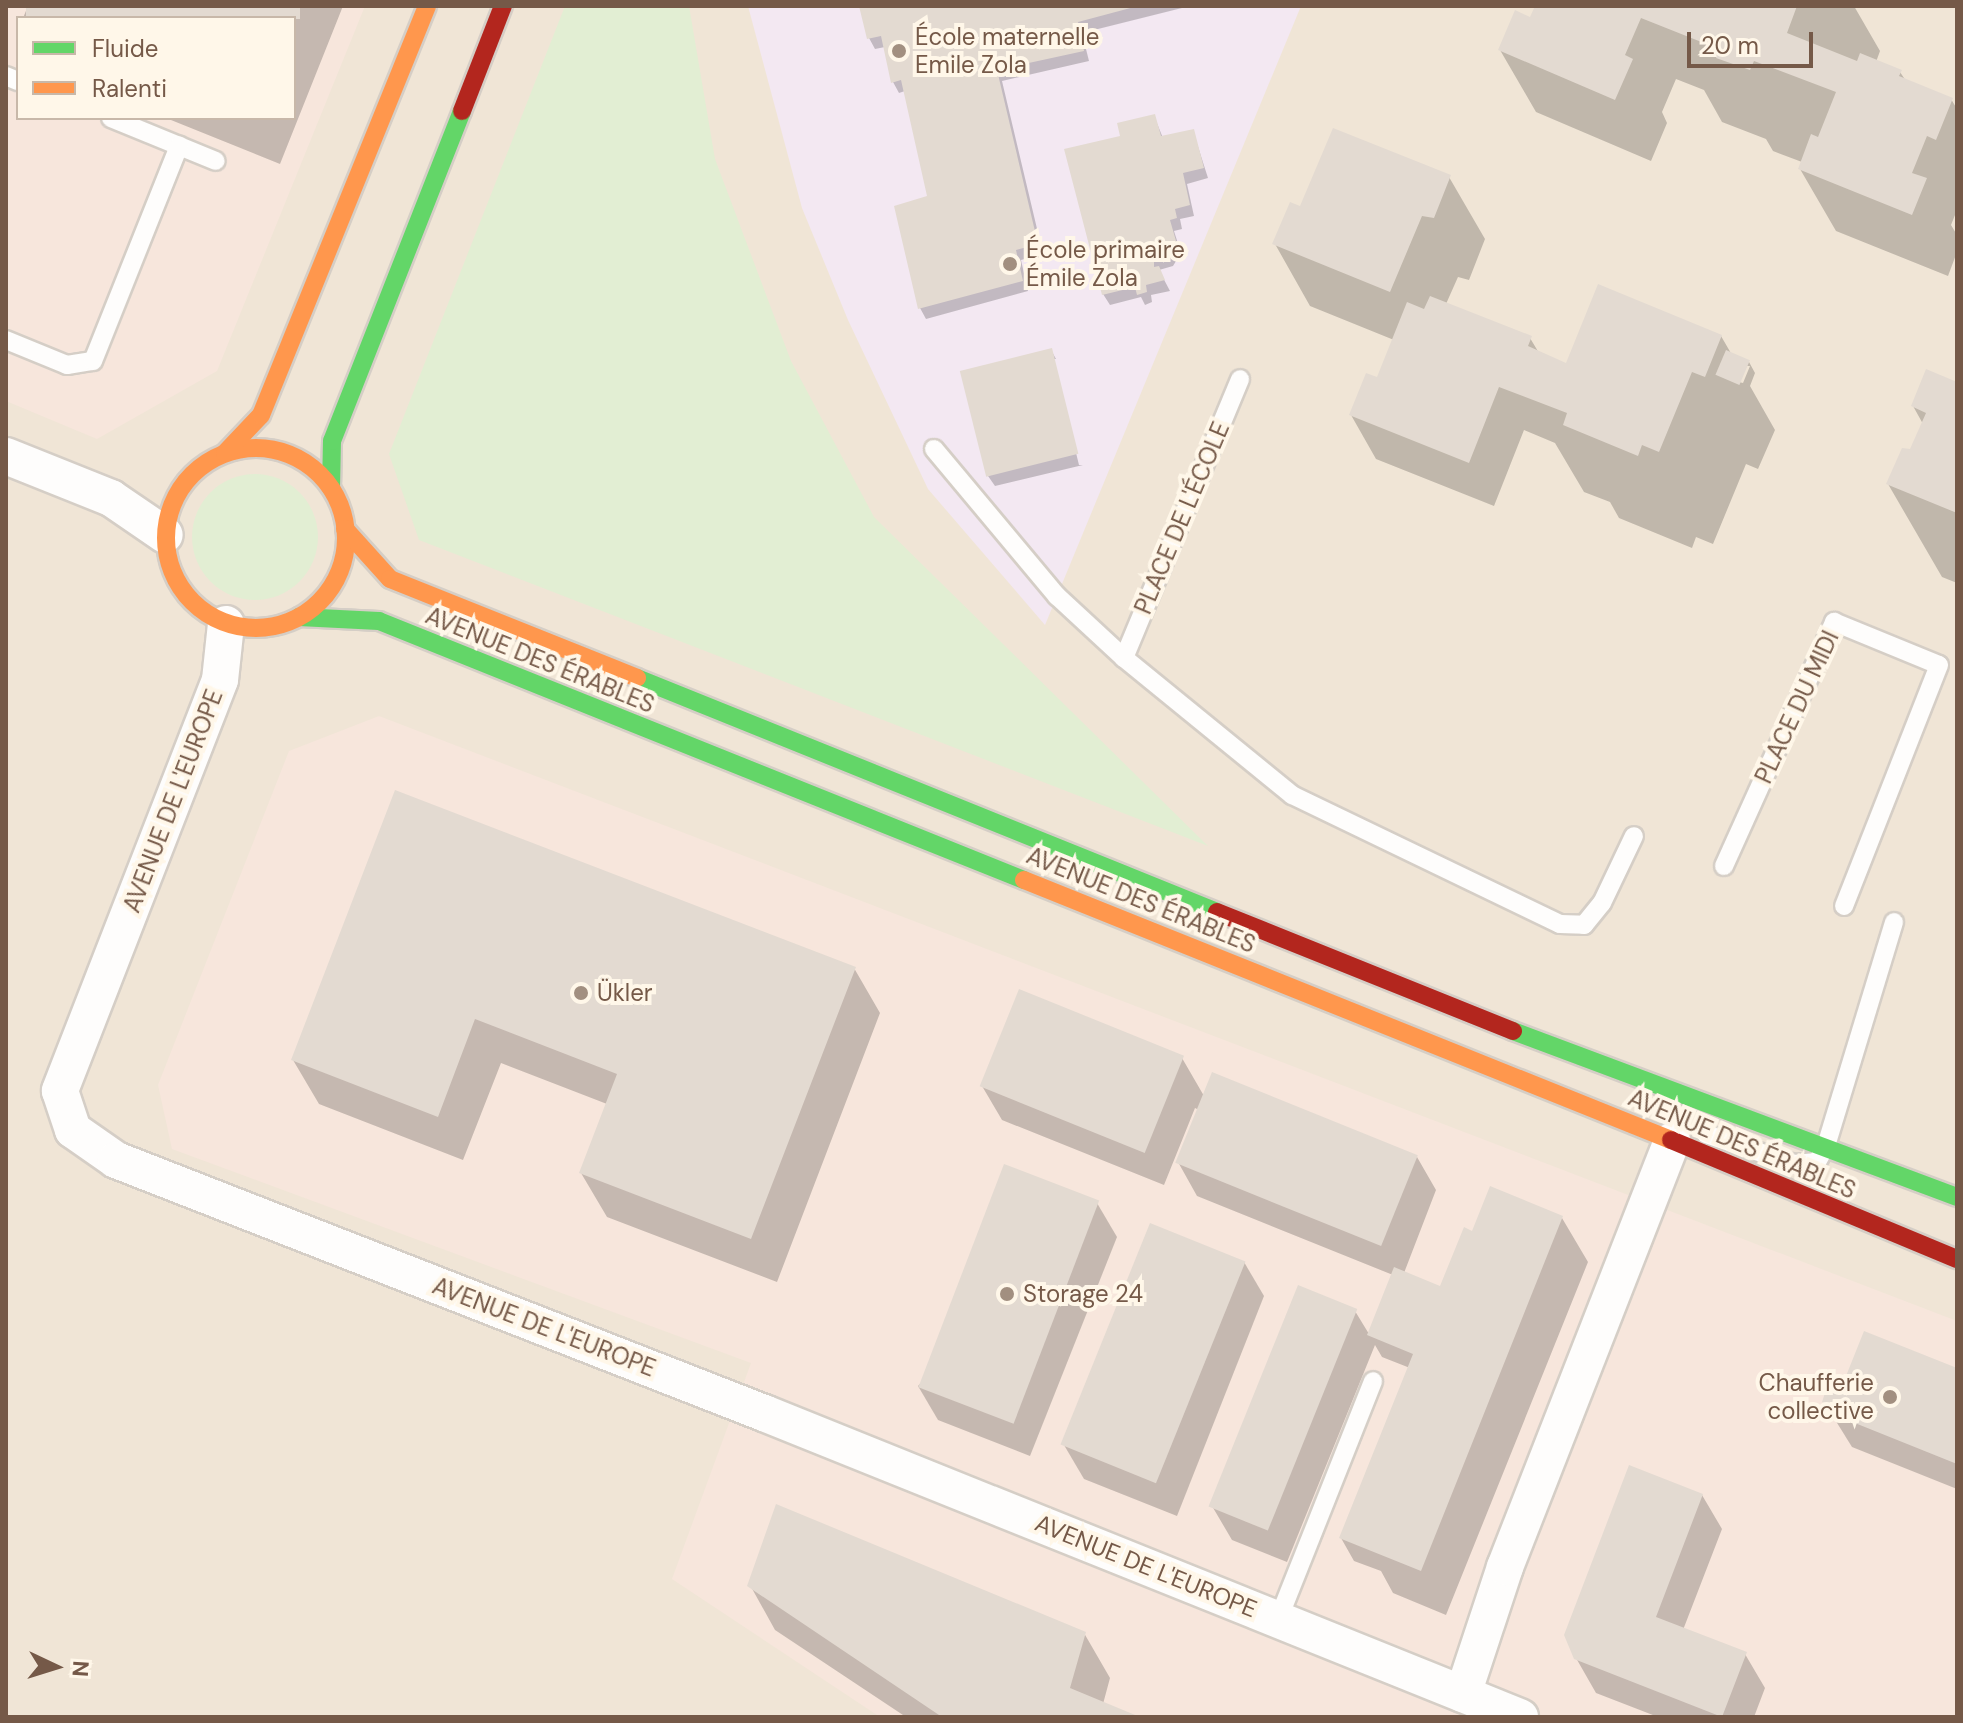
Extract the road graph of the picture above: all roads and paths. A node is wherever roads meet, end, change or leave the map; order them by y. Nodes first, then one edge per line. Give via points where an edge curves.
1 (427, 6) edge
2 (503, 6) edge
3 (116, 120) edge
4 (179, 146) junction
5 (216, 161) dead end
6 (6, 340) edge
7 (1240, 379) dead end
8 (934, 449) dead end
9 (225, 453) junction
10 (6, 456) edge
11 (331, 488) junction
12 (345, 529) junction
13 (165, 535) junction
14 (299, 617) junction
15 (226, 624) junction
16 (1124, 658) junction
17 (1634, 836) dead end
18 (1724, 866) dead end
19 (1844, 906) dead end
20 (1894, 922) dead end
21 (1672, 1140) junction
22 (1826, 1146) junction
23 (1957, 1197) edge
24 (1957, 1259) edge
25 (1373, 1381) dead end
26 (1278, 1620) junction
27 (1463, 1694) junction
28 (1520, 1717) edge

1 - 9 main road via 261,415
2 - 11 main road via 332,441
3 - 4 lane
4 - 5 lane
4 - 6 lane via 93,361 67,365
7 - 16 lane, PLACE DE L'ÉCOLE
8 - 16 lane via 1057,596
9 - 11 main road via 254,447 284,452 311,466
9 - 13 main road via 182,485
10 - 13 street via 111,498
11 - 12 main road
12 - 14 main road via 344,555 335,580
12 - 22 main road, AVENUE DES ÉRABLES via 390,579 1601,1066
13 - 15 main road via 169,563 181,589 201,610
14 - 15 main road via 250,629
14 - 21 main road, AVENUE DES ÉRABLES via 379,621
15 - 26 street, AVENUE DE L'EUROPE via 220,680 60,1091 73,1130 116,1160
16 - 17 lane via 1292,795 1560,924 1584,925 1602,903
18 - 19 lane, PLACE DU MIDI via 1834,622 1939,665
20 - 22 lane
21 - 22 lane via 1710,1133 1794,1164 1817,1162
21 - 24 main road, AVENUE DES ÉRABLES
21 - 27 street via 1505,1567
22 - 23 main road, AVENUE DES ÉRABLES
25 - 26 lane
26 - 27 street, AVENUE DE L'EUROPE
27 - 28 street, AVENUE DE L'EUROPE

